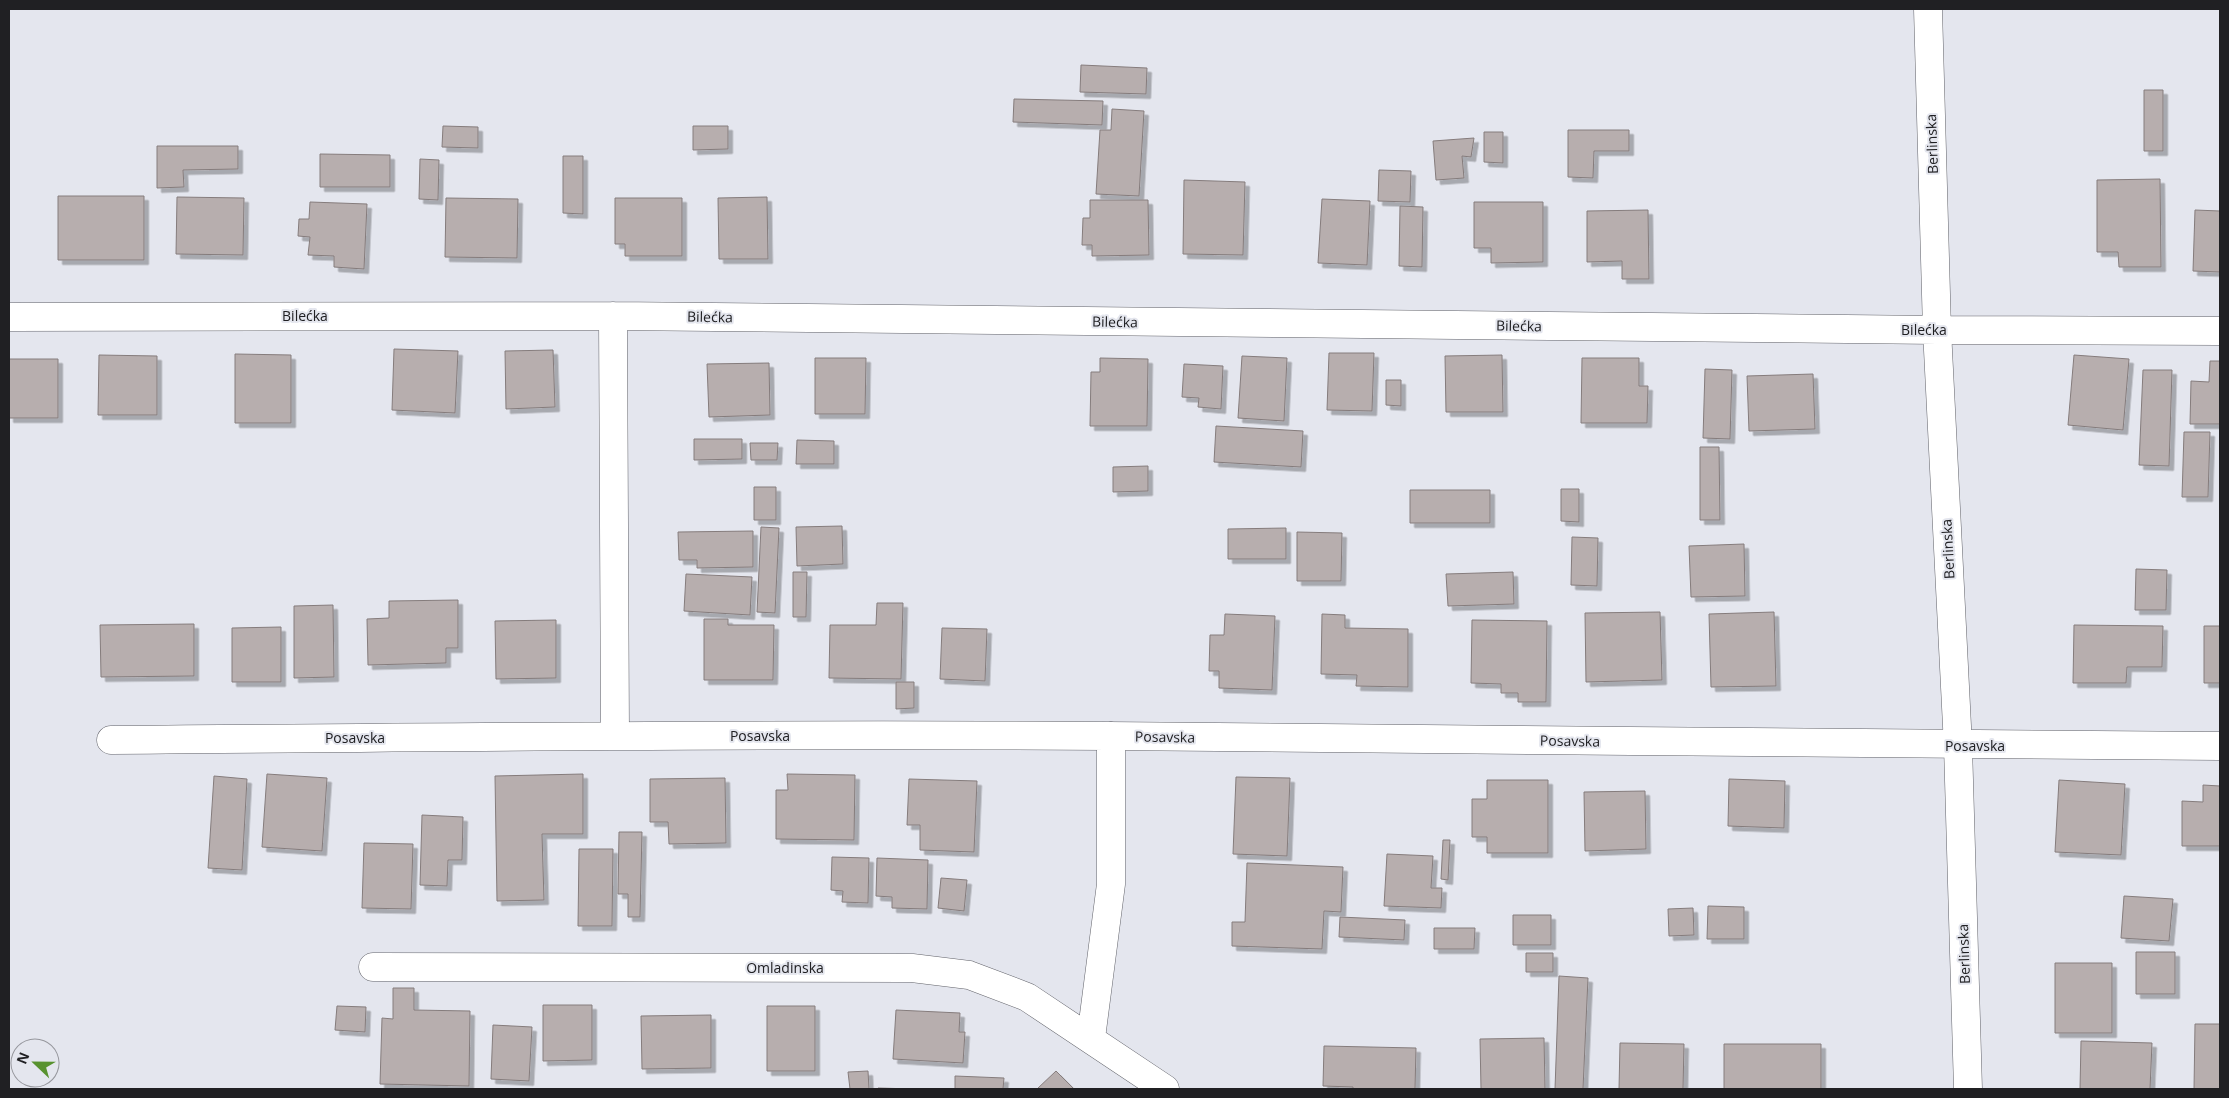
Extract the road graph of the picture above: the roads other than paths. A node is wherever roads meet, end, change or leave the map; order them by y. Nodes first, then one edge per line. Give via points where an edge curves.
1 (1928, 9) edge
2 (613, 316) junction
3 (9, 317) edge
4 (1937, 330) junction
5 (2220, 331) edge
6 (615, 736) junction
7 (1111, 736) junction
8 (110, 740) dead end
9 (1958, 746) junction
10 (2220, 746) edge
11 (373, 967) dead end
12 (1091, 1038) junction
13 (1165, 1089) edge
14 (1968, 1089) edge

1 - 4 street, Berlinska
2 - 3 street, Bilećka
2 - 4 street, Bilećka
2 - 6 street
4 - 5 street, Bilećka
4 - 9 street, Berlinska
6 - 7 street, Posavska
6 - 8 street, Posavska
7 - 9 street, Posavska
7 - 12 street via 1111,884
9 - 10 street, Posavska
9 - 14 street, Berlinska
11 - 12 street, Omladinska via 912,968 969,975 1026,997
12 - 13 street, Omladinska

